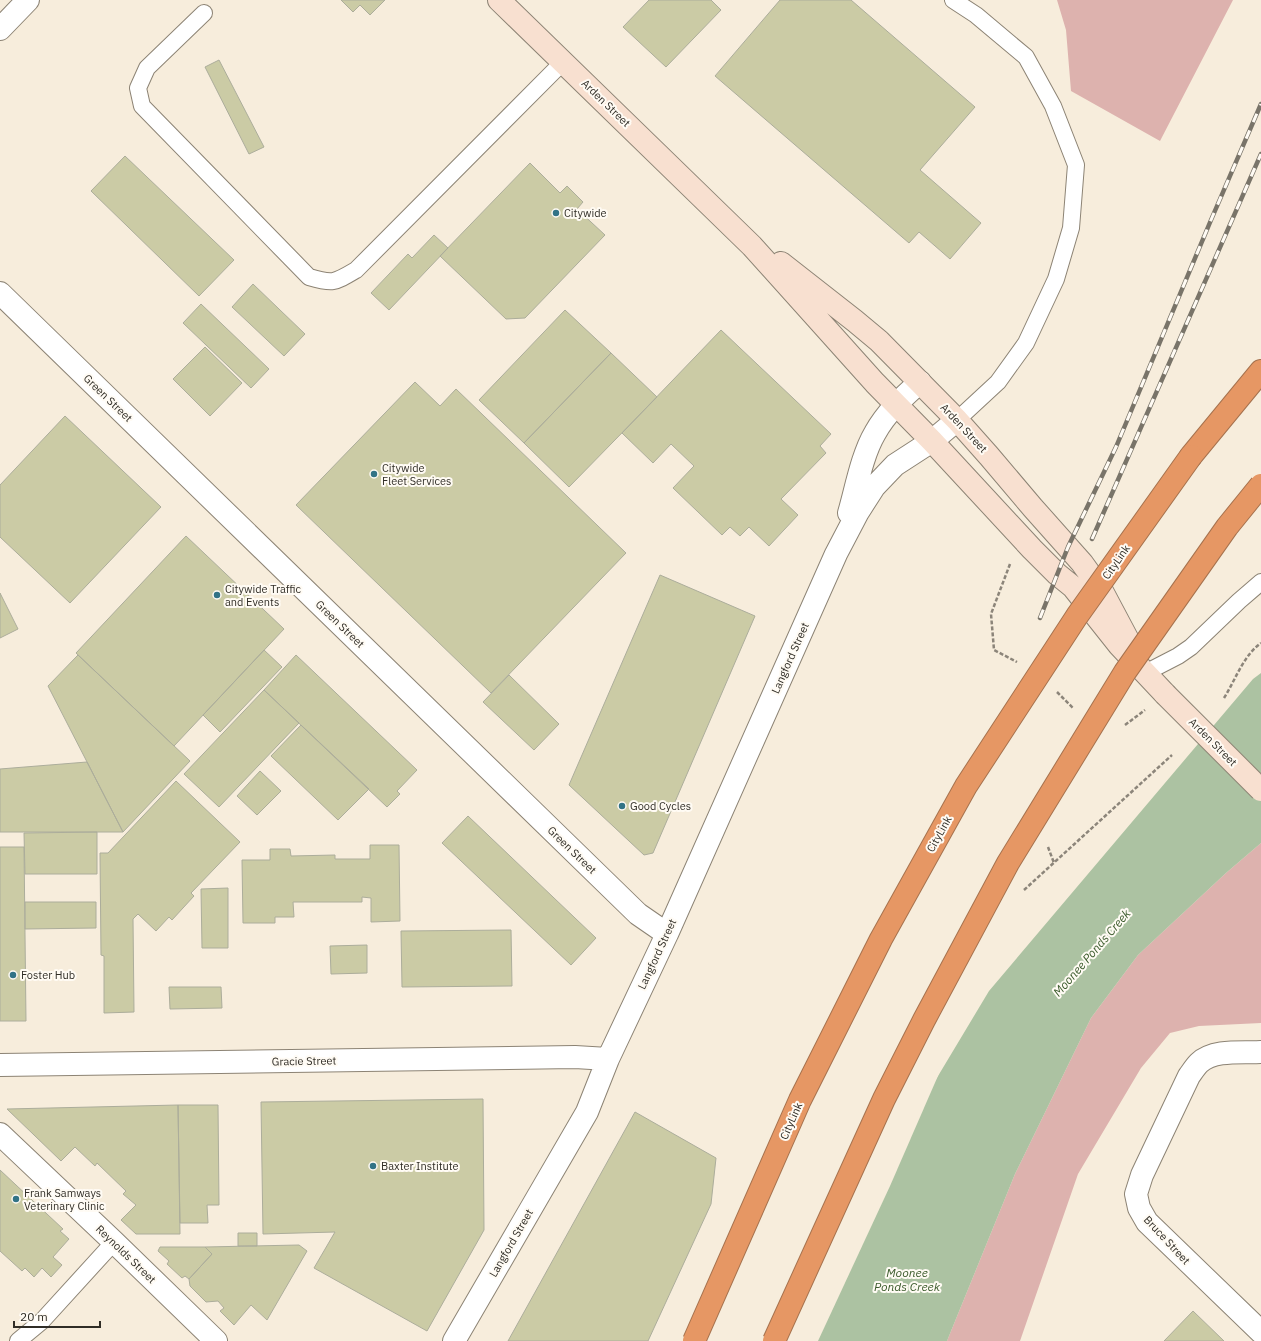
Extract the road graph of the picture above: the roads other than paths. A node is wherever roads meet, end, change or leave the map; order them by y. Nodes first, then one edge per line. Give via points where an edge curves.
1 (28, 0) edge
2 (499, 0) edge
3 (953, 0) edge
4 (204, 13) dead end
5 (0, 29) edge
6 (563, 62) junction
7 (713, 206) junction
8 (0, 293) edge
9 (1261, 371) edge
10 (920, 382) junction
11 (896, 404) junction
12 (957, 420) junction
13 (932, 442) junction
14 (1261, 485) edge
15 (836, 554) junction
16 (1261, 582) edge
17 (1147, 672) junction
18 (1166, 694) junction
19 (1261, 790) edge
20 (667, 934) junction
21 (1261, 1052) edge
22 (608, 1059) junction
23 (0, 1065) edge
24 (0, 1134) edge
25 (114, 1242) junction
26 (1261, 1332) edge
27 (18, 1341) edge
28 (216, 1341) edge
29 (454, 1341) edge
30 (694, 1341) edge
31 (774, 1341) edge

1 - 5 street
2 - 6 street, Arden Street
3 - 12 lane via 976,15 1026,57 1053,106 1076,165 1071,228 1053,286 1026,343 1002,377
4 - 6 lane via 147,68 138,88 142,106 309,277 327,282 339,280 356,270
6 - 7 street, Arden Street
7 - 10 street, Arden Street via 757,245 879,341
7 - 11 street, Arden Street
8 - 20 street, Green Street via 638,914
9 - 30 highway, CityLink, bridge via 1191,456 1077,616 966,786 881,939 800,1100
10 - 11 street, Langford Street
10 - 12 street, Arden Street
11 - 13 street, Arden Street
11 - 15 street, Langford Street via 871,440
12 - 13 street, Langford Street
12 - 17 street, Arden Street via 1082,563 1102,591
13 - 15 street, Langford Street via 895,465 874,487
13 - 18 street, Arden Street via 1032,549 1073,587 1119,645
14 - 31 highway, bridge via 1227,527 1125,672 1008,863 884,1099
15 - 20 street, Langford Street
16 - 17 lane via 1191,647
17 - 18 street, Arden Street
18 - 19 street, Arden Street, bridge
20 - 22 street, Langford Street
21 - 26 street, Bruce Street via 1214,1055 1199,1062 1189,1076 1142,1175 1136,1194 1139,1208 1147,1222
22 - 23 street, Gracie Street via 575,1057
22 - 29 street, Langford Street via 587,1112
24 - 25 street, Reynolds Street
25 - 27 lane via 42,1321
25 - 28 street, Reynolds Street

